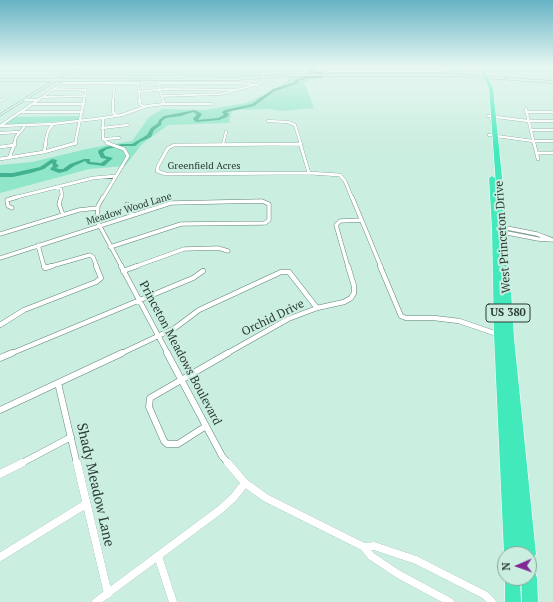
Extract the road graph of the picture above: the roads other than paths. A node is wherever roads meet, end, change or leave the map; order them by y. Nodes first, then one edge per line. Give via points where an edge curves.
1 (27, 95) edge
2 (32, 95) edge
3 (114, 95) edge
4 (139, 95) edge
5 (216, 95) edge
6 (490, 95) edge
7 (44, 96) joint
8 (85, 96) joint
9 (162, 96) joint
10 (5, 98) dead end
11 (0, 99) edge
12 (25, 100) junction
13 (39, 100) junction
14 (33, 104) junction
15 (84, 104) junction
16 (164, 104) junction
17 (212, 104) dead end
18 (144, 107) junction
19 (0, 111) edge
20 (20, 112) junction
21 (82, 112) junction
22 (553, 112) edge
23 (0, 115) edge
24 (117, 116) junction
25 (491, 116) junction
26 (103, 118) junction
27 (80, 121) junction
28 (268, 121) dead end
29 (528, 121) junction
30 (553, 121) edge
31 (53, 124) junction
32 (128, 124) dead end
33 (0, 126) edge
34 (24, 126) junction
35 (102, 128) junction
36 (531, 130) junction
37 (553, 130) edge
38 (18, 132) junction
39 (226, 132) dead end
40 (0, 133) edge
41 (492, 135) junction
42 (119, 138) dead end
43 (103, 139) junction
44 (534, 141) junction
45 (553, 141) edge
46 (223, 144) junction
47 (301, 144) junction
48 (15, 145) junction
49 (0, 147) edge
50 (490, 150) dead end
51 (44, 152) junction
52 (537, 152) junction
53 (553, 152) edge
54 (9, 158) junction
55 (0, 159) edge
56 (538, 159) dead end
57 (492, 172) dead end
58 (309, 173) junction
59 (116, 176) junction
60 (60, 186) junction
61 (127, 204) dead end
62 (12, 208) dead end
63 (97, 208) junction
64 (63, 215) junction
65 (132, 215) junction
66 (361, 220) junction
67 (99, 226) junction
68 (500, 229) junction
69 (0, 234) edge
70 (553, 240) edge
71 (38, 246) junction
72 (110, 247) junction
73 (228, 251) dead end
74 (0, 258) edge
75 (123, 271) junction
76 (203, 271) dead end
77 (139, 301) junction
78 (317, 308) junction
79 (0, 325) edge
80 (158, 336) junction
81 (504, 336) junction
82 (0, 358) edge
83 (181, 379) junction
84 (58, 383) junction
85 (0, 410) edge
86 (206, 426) junction
87 (71, 437) junction
88 (0, 474) edge
89 (245, 483) junction
90 (86, 504) junction
91 (364, 546) junction
92 (512, 546) edge
93 (527, 546) edge
94 (158, 556) junction
95 (0, 557) edge
96 (512, 586) edge
97 (529, 586) edge
98 (108, 594) junction
99 (96, 602) edge
100 (173, 602) edge
101 (450, 602) edge
102 (492, 602) edge
103 (513, 602) edge
104 (530, 602) edge

1 - 19 street
2 - 12 street
3 - 24 street via 113,112
4 - 18 street via 140,104
5 - 9 street
6 - 25 highway, West Princeton Drive / US 380
7 - 8 street
7 - 13 street
8 - 15 street
9 - 16 street
10 - 11 street
12 - 13 street
12 - 23 street
13 - 14 street
14 - 15 street
14 - 20 street
15 - 21 street
16 - 17 street
16 - 18 street
18 - 24 street
20 - 21 street
20 - 33 street
21 - 27 street
22 - 29 street via 526,111
24 - 26 street
25 - 29 street
25 - 41 highway, West Princeton Drive / US 380
26 - 27 street
26 - 35 street
27 - 31 street
27 - 51 street via 76,144
28 - 47 street via 294,124
29 - 30 street
29 - 36 street
31 - 34 street
31 - 51 street via 48,131
32 - 35 street
33 - 34 street
34 - 38 street
35 - 43 street
36 - 37 street
36 - 44 street
38 - 40 street
38 - 48 street
39 - 46 street, Greenfield Acres
41 - 44 street
41 - 50 highway, West Princeton Drive / US 380
41 - 68 highway, West Princeton Drive / US 380
42 - 43 street
43 - 59 street via 123,149 127,154
44 - 45 street
44 - 52 street
46 - 47 street, Greenfield Acres
46 - 58 street, Greenfield Acres via 171,146 157,171 166,174
47 - 58 street
48 - 49 street
48 - 54 street
51 - 54 street
52 - 53 street
52 - 56 street
54 - 55 street
57 - 68 highway, West Princeton Drive / US 380
58 - 66 street, Greenfield Acres via 340,175
59 - 60 street via 97,177
59 - 63 street
60 - 62 street via 7,200 8,206
60 - 64 street via 62,194 59,206
61 - 65 street
63 - 64 street
63 - 67 street, Princeton Meadows Boulevard
64 - 69 street
65 - 67 street, Meadow Wood Lane
65 - 72 street, Meadow Wood Lane via 178,202 269,204 269,218 265,223 181,224
66 - 78 street, Orchid Drive via 340,221 336,225 354,293 344,302
66 - 81 street via 398,312 403,318 452,320
67 - 71 street, Meadow Wood Lane
67 - 72 street, Princeton Meadows Boulevard
68 - 70 street via 538,239
68 - 81 highway, West Princeton Drive / US 380
71 - 74 street, Meadow Wood Lane
71 - 79 street via 46,268 90,255 101,278 24,310
72 - 75 street, Princeton Meadows Boulevard
73 - 75 street via 218,248 184,250
75 - 77 street, Princeton Meadows Boulevard
76 - 77 street via 193,278
77 - 80 street, Princeton Meadows Boulevard
77 - 82 street
78 - 80 street via 289,272 281,272 199,310
78 - 83 street, Orchid Drive via 288,319
80 - 83 street, Princeton Meadows Boulevard
80 - 84 street
81 - 92 highway, West Princeton Drive / US 380
81 - 93 highway, West Princeton Drive / US 380
83 - 86 street, Princeton Meadows Boulevard
83 - 86 street, Orchid Drive via 154,395 148,403 164,441 168,444 178,444
84 - 85 street
84 - 87 street, Shady Meadow Lane
86 - 89 street, Princeton Meadows Boulevard via 222,456
87 - 88 street
87 - 90 street, Shady Meadow Lane
89 - 91 street, Princeton Meadows Boulevard via 277,504
89 - 94 street via 221,509
90 - 95 street
90 - 98 street, Shady Meadow Lane
91 - 101 street, Princeton Meadows Boulevard via 371,556
91 - 102 street, Princeton Meadows Boulevard via 374,546 416,560 485,595
94 - 98 street
94 - 100 street
96 - 103 highway
97 - 104 highway
98 - 99 street

